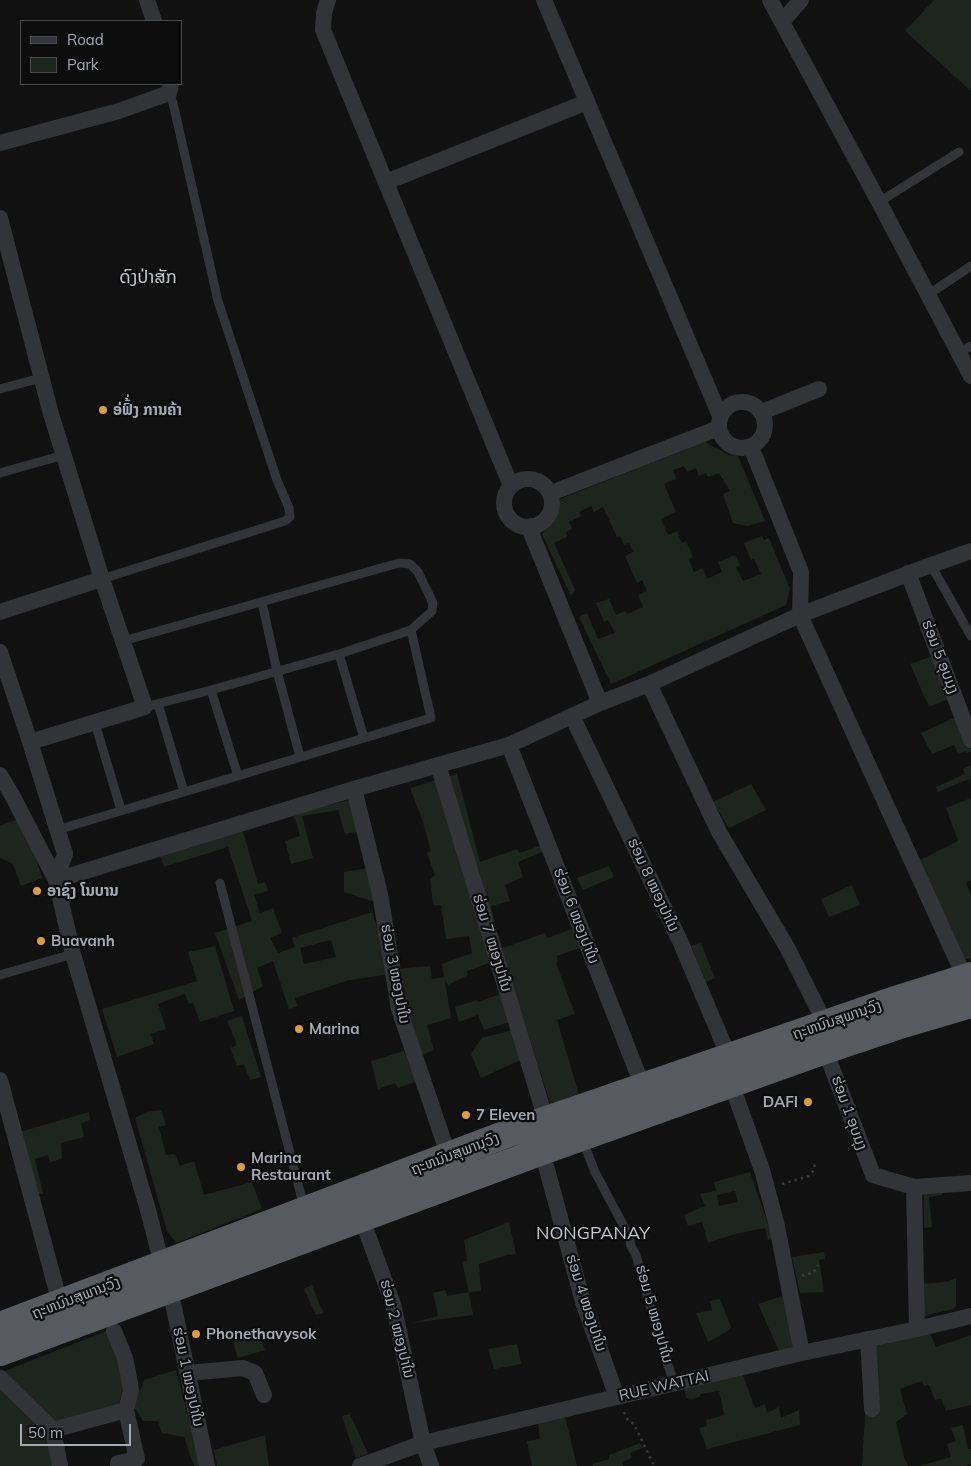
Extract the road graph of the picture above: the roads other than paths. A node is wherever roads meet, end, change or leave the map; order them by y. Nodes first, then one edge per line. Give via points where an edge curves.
1 (147, 0) edge
2 (328, 0) edge
3 (544, 0) edge
4 (770, 0) edge
5 (801, 0) edge
6 (154, 20) edge
7 (782, 22) junction
8 (170, 88) edge
9 (587, 102) junction
10 (0, 143) edge
11 (959, 152) dead end
12 (386, 182) junction
13 (879, 202) junction
14 (0, 218) edge
15 (5, 261) edge
16 (971, 266) edge
17 (929, 294) junction
18 (965, 349) edge
19 (971, 376) edge
20 (41, 378) junction
21 (0, 389) edge
22 (819, 389) dead end
23 (762, 412) junction
24 (720, 422) junction
25 (751, 447) junction
26 (64, 455) junction
27 (0, 473) edge
28 (511, 486) junction
29 (551, 493) junction
30 (532, 526) junction
31 (971, 551) edge
32 (931, 565) junction
33 (908, 573) junction
34 (102, 579) junction
35 (262, 602) junction
36 (0, 612) edge
37 (800, 615) junction
38 (411, 630) junction
39 (971, 636) edge
40 (123, 641) junction
41 (0, 652) edge
42 (339, 654) junction
43 (277, 670) junction
44 (649, 684) junction
45 (211, 690) junction
46 (600, 703) junction
47 (152, 706) junction
48 (572, 716) junction
49 (95, 723) junction
50 (364, 738) junction
51 (971, 740) edge
52 (30, 742) junction
53 (508, 745) junction
54 (300, 757) junction
55 (438, 766) junction
56 (0, 775) edge
57 (238, 776) junction
58 (354, 789) junction
59 (184, 792) junction
60 (6, 797) edge
61 (121, 810) junction
62 (57, 830) junction
63 (56, 880) junction
64 (220, 883) dead end
65 (73, 954) junction
66 (0, 975) edge
67 (969, 986) edge
68 (825, 1037) junction
69 (730, 1070) junction
70 (0, 1080) edge
71 (643, 1087) junction
72 (546, 1120) junction
73 (581, 1137) junction
74 (542, 1151) junction
75 (449, 1157) junction
76 (971, 1183) edge
77 (914, 1186) junction
78 (305, 1211) junction
79 (362, 1218) junction
80 (166, 1277) junction
81 (60, 1303) junction
82 (971, 1316) edge
83 (0, 1326) edge
84 (918, 1329) junction
85 (114, 1331) dead end
86 (868, 1339) junction
87 (0, 1352) edge
88 (802, 1353) junction
89 (188, 1373) junction
90 (0, 1378) edge
91 (674, 1383) junction
92 (264, 1395) dead end
93 (617, 1397) junction
94 (872, 1409) dead end
95 (126, 1410) junction
96 (53, 1430) junction
97 (423, 1443) junction
98 (114, 1465) edge
99 (60, 1466) edge
100 (207, 1466) edge
101 (360, 1466) edge
102 (431, 1466) edge

1 - 6 street
2 - 12 street via 323,30
3 - 9 street
4 - 7 street
5 - 7 street
7 - 13 street
8 - 10 street via 119,110
8 - 34 lane via 218,301 290,517
9 - 12 street
9 - 24 street
11 - 13 lane
12 - 28 street
13 - 17 street
14 - 15 street
15 - 20 street
16 - 17 lane
17 - 18 street
18 - 19 street
20 - 21 lane
20 - 26 street
22 - 23 street
23 - 24 street via 753,404 739,402 725,409
23 - 25 street via 765,430 758,443
24 - 25 street via 722,438 728,444 735,448
24 - 29 street
25 - 37 street via 801,572
26 - 27 lane
26 - 34 street
28 - 29 street via 518,481 533,479
28 - 30 street via 504,500 508,515 513,522
29 - 30 street via 552,509 548,516
30 - 46 street via 532,535
31 - 32 street
32 - 33 street
32 - 39 lane
33 - 37 street
33 - 51 street, ຮ່ອມ 5 ອຸບມຸງ
34 - 36 street
34 - 40 street
35 - 38 lane via 399,563 410,564 418,572 433,603 432,612
35 - 40 lane
35 - 43 lane
37 - 44 street
37 - 67 street
38 - 42 lane
38 - 50 lane via 431,718
40 - 47 street
41 - 52 street
42 - 43 lane
42 - 50 lane
43 - 45 lane
43 - 54 lane
44 - 46 street
44 - 68 street, ຮ່ອມ 1 ອຸບມຸງ via 719,832 788,949
45 - 47 lane
45 - 57 lane
46 - 48 street
47 - 49 street
47 - 59 lane
48 - 53 street
48 - 69 street, ຮ່ອມ 8 ໜອງປາໃນ via 680,941
49 - 52 street
49 - 61 lane
50 - 54 lane
52 - 62 street
53 - 55 street
53 - 71 street, ຮ່ອມ 6 ໜອງປາໃນ
54 - 57 lane
55 - 58 street
55 - 72 street, ຮ່ອມ 7 ໜອງປາໃນ
56 - 60 street, ຮ່ອມ 1 ໜອງປາໃນ
57 - 59 lane
58 - 63 street
58 - 75 street, ຮ່ອມ 3 ໜອງປາໃນ via 380,894 399,1009
59 - 61 lane
60 - 63 street, ຮ່ອມ 1 ໜອງປາໃນ
61 - 62 lane
62 - 63 street via 65,854
63 - 65 street, ຮ່ອມ 1 ໜອງປາໃນ
64 - 78 lane
65 - 66 lane
65 - 80 street, ຮ່ອມ 1 ໜອງປາໃນ
67 - 68 highway, ຖະຫນົນສຸພານຸວົງ via 894,1000
68 - 69 highway, ຖະຫນົນສຸພານຸວົງ
68 - 77 street, ຮ່ອມ 1 ອຸບມຸງ via 873,1175
69 - 71 highway, ຖະຫນົນສຸພານຸວົງ
69 - 73 highway, ຖະຫນົນສຸພານຸວົງ
69 - 88 street, ຮ່ອມ 8 ໜອງປາໃນ via 776,1222
70 - 81 street
71 - 72 highway, ຖະຫນົນສຸພານຸວົງ
72 - 75 highway, ຖະຫນົນສຸພານຸວົງ
73 - 74 highway, ຖະຫນົນສຸພານຸວົງ
73 - 91 lane, ຮ່ອມ 5 ໜອງປາໃນ via 595,1172 629,1236
74 - 79 highway, ຖະຫນົນສຸພານຸວົງ
74 - 93 street, ຮ່ອມ 4 ໜອງປາໃນ via 583,1302
75 - 78 highway, ຖະຫນົນສຸພານຸວົງ
76 - 77 street
77 - 84 street
78 - 80 highway, ຖະຫນົນສຸພານຸວົງ
79 - 80 highway, ຖະຫນົນສຸພານຸວົງ
79 - 97 street, ຮ່ອມ 2 ໜອງປາໃນ via 393,1304
80 - 81 highway, ຖະຫນົນສຸພານຸວົງ
80 - 87 highway, ຖະຫນົນສຸພານຸວົງ
80 - 89 street, ຮ່ອມ 1 ໜອງປາໃນ
81 - 83 highway, ຖະຫນົນສຸພານຸວົງ
82 - 84 street, RUE WATTAI
84 - 86 street, RUE WATTAI
85 - 95 street via 125,1358 131,1390
86 - 88 street, RUE WATTAI
86 - 94 street
88 - 91 street, RUE WATTAI
89 - 92 street via 243,1368 255,1373
89 - 100 street, ຮ່ອມ 1 ໜອງປາໃນ
90 - 96 street
91 - 93 street, RUE WATTAI
93 - 97 street, RUE WATTAI
95 - 96 street
95 - 98 street via 137,1460
96 - 99 street
97 - 101 street, RUE WATTAI
97 - 102 street, ຮ່ອມ 2 ໜອງປາໃນ

